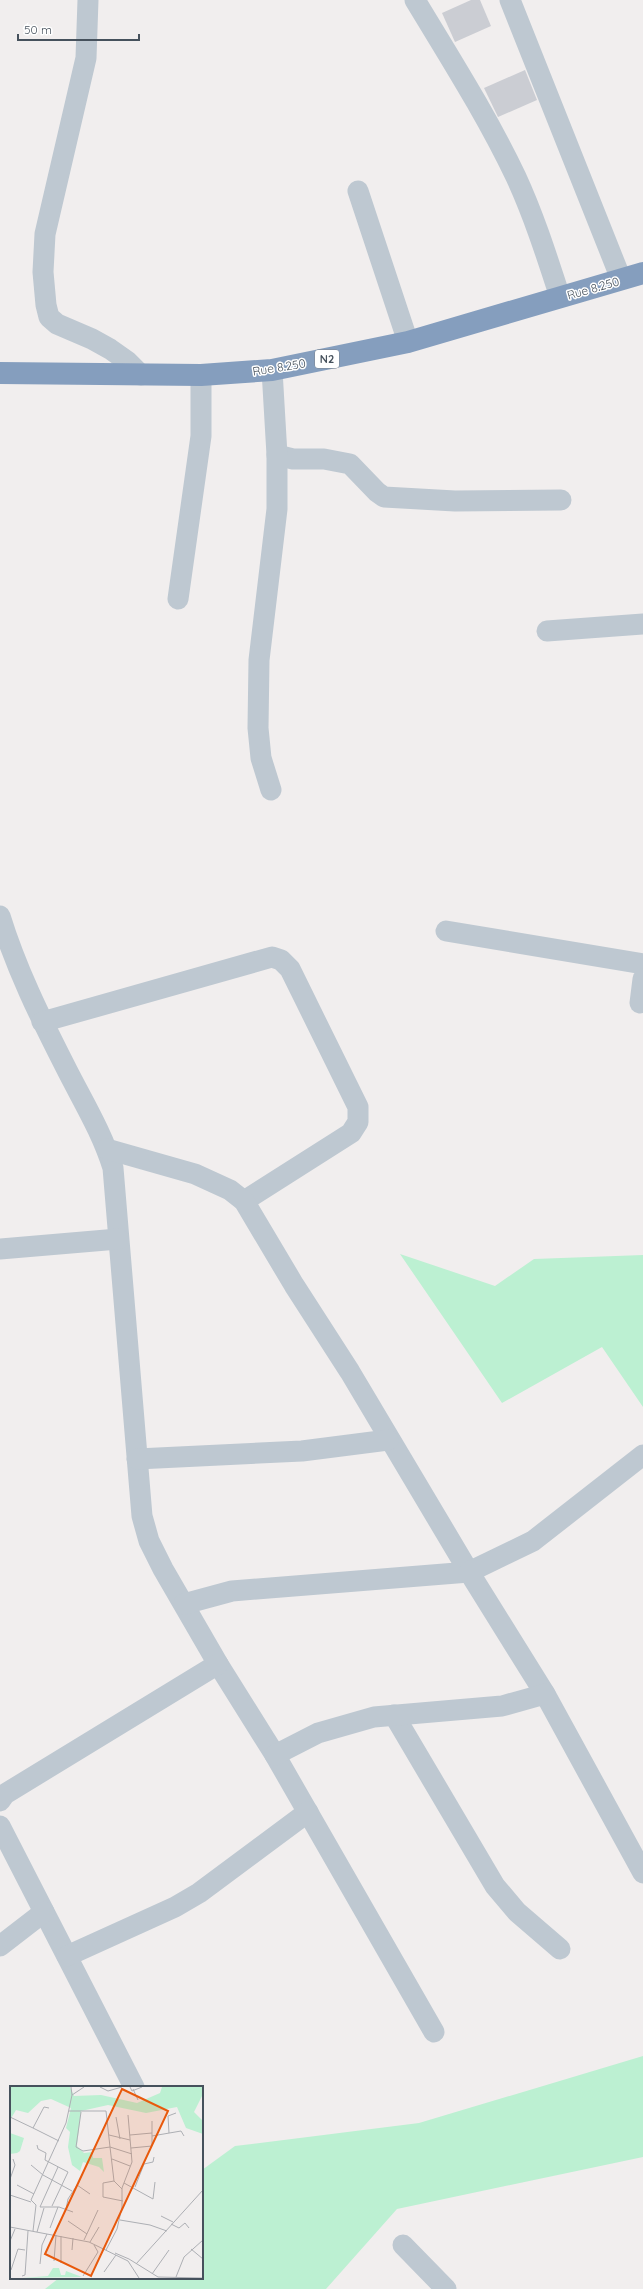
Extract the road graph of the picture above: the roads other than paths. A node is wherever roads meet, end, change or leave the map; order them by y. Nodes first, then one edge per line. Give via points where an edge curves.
1 (88, 0) edge
2 (415, 0) edge
3 (510, 0) edge
4 (358, 191) dead end
5 (643, 273) edge
6 (621, 279) junction
7 (560, 297) junction
8 (408, 342) junction
9 (272, 370) junction
10 (0, 373) edge
11 (141, 375) junction
12 (201, 375) junction
13 (277, 455) junction
14 (561, 500) dead end
15 (178, 599) dead end
16 (643, 624) edge
17 (547, 631) dead end
18 (271, 790) dead end
19 (0, 916) edge
20 (446, 931) dead end
21 (643, 964) edge
22 (643, 979) edge
23 (640, 1003) dead end
24 (42, 1022) junction
25 (107, 1149) junction
26 (244, 1201) junction
27 (118, 1239) junction
28 (0, 1248) edge
29 (388, 1440) junction
30 (643, 1455) edge
31 (137, 1459) junction
32 (469, 1572) junction
33 (184, 1604) junction
34 (218, 1664) junction
35 (545, 1694) junction
36 (394, 1715) junction
37 (275, 1755) junction
38 (0, 1801) edge
39 (308, 1812) junction
40 (0, 1826) edge
41 (643, 1873) edge
42 (44, 1912) junction
43 (0, 1946) edge
44 (560, 1949) dead end
45 (67, 1956) junction
46 (434, 2032) dead end
47 (133, 2086) edge
48 (403, 2245) dead end
49 (446, 2289) edge

1 - 11 street via 86,58 45,234 43,272 46,305 49,318 57,324 92,338 127,361
2 - 7 street via 462,78 516,177 540,235
3 - 6 street
4 - 8 street
5 - 6 highway, Rue 8.250 / N2
6 - 7 highway, Rue 8.250 / N2
7 - 8 highway, Rue 8.250 / N2
8 - 9 highway, Rue 8.250 / N2
9 - 12 highway, Rue 8.250 / N2
9 - 13 street
10 - 11 highway, Rue 8.250 / N2
11 - 12 highway, Rue 8.250 / N2
12 - 15 street via 201,436
13 - 14 street via 293,459 324,459 350,464 384,497 455,502
13 - 18 street via 278,509 259,660 258,728 261,758
16 - 17 street
19 - 24 street via 11,951
20 - 21 street
22 - 23 street
24 - 25 street
24 - 26 street via 272,958 281,960 290,969 358,1106 358,1122 351,1133
25 - 26 street via 195,1174 230,1190
25 - 27 street via 113,1168
26 - 29 street via 350,1372
27 - 28 street
27 - 31 street
29 - 31 street via 302,1451
29 - 32 street
30 - 32 street via 533,1541
31 - 33 street via 142,1516 149,1540
32 - 33 street via 232,1591
32 - 35 street
33 - 34 street
34 - 37 street
34 - 38 street via 5,1794
35 - 36 street via 502,1706
35 - 41 street
36 - 37 street via 374,1717 318,1733
36 - 44 street via 495,1886 517,1912
37 - 39 street
39 - 45 street via 199,1893 175,1907
39 - 46 street
40 - 42 street
42 - 43 street
42 - 45 street
45 - 47 street
48 - 49 street

